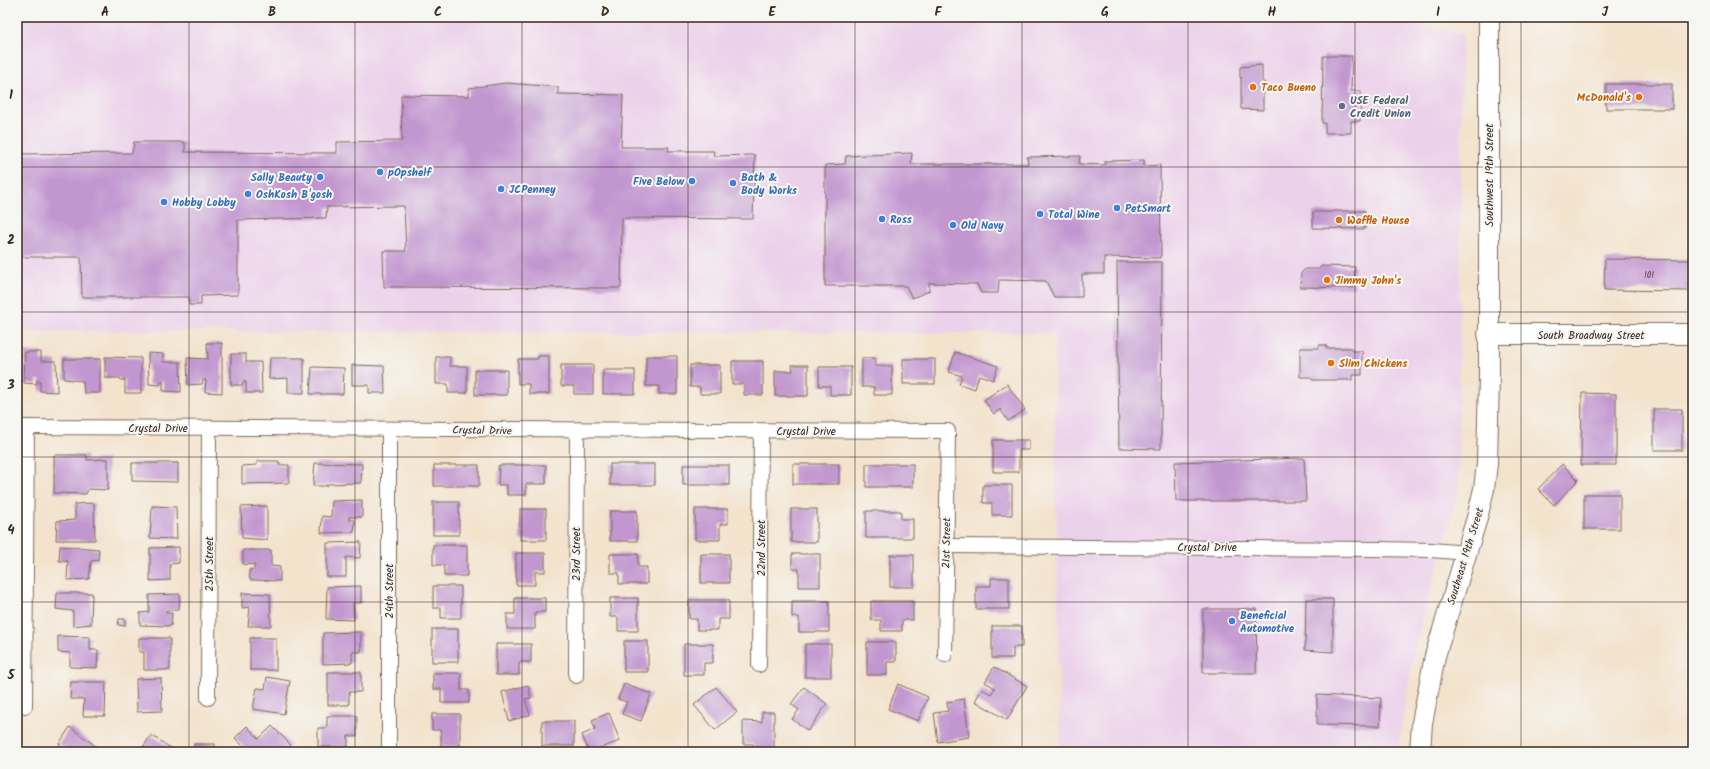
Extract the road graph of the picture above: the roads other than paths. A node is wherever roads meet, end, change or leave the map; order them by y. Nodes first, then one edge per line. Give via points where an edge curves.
1 (1489, 17) edge
2 (1488, 334) junction
3 (1693, 334) edge
4 (22, 427) edge
5 (209, 429) junction
6 (389, 429) junction
7 (577, 431) junction
8 (761, 431) junction
9 (948, 431) joint
10 (946, 546) junction
11 (1468, 553) junction
12 (945, 655) dead end
13 (759, 665) dead end
14 (576, 676) dead end
15 (208, 698) dead end
16 (25, 706) dead end
17 (389, 752) edge
18 (1420, 752) edge

1 - 2 main road, Southwest 19th Street
2 - 3 main road, South Broadway Street
2 - 11 main road, Southeast 19th Street via 1484,489
4 - 5 street, Crystal Drive
4 - 16 street
5 - 6 street, Crystal Drive
5 - 15 street, 25th Street
6 - 7 street, Crystal Drive
6 - 17 street, 24th Street
7 - 8 street, Crystal Drive
7 - 14 street, 23rd Street
8 - 9 street, Crystal Drive
8 - 13 street, 22nd Street
9 - 10 street, 21st Street
10 - 11 street, Crystal Drive via 1384,549
10 - 12 street, 21st Street
11 - 18 main road, Southeast 19th Street via 1435,656 1423,717

